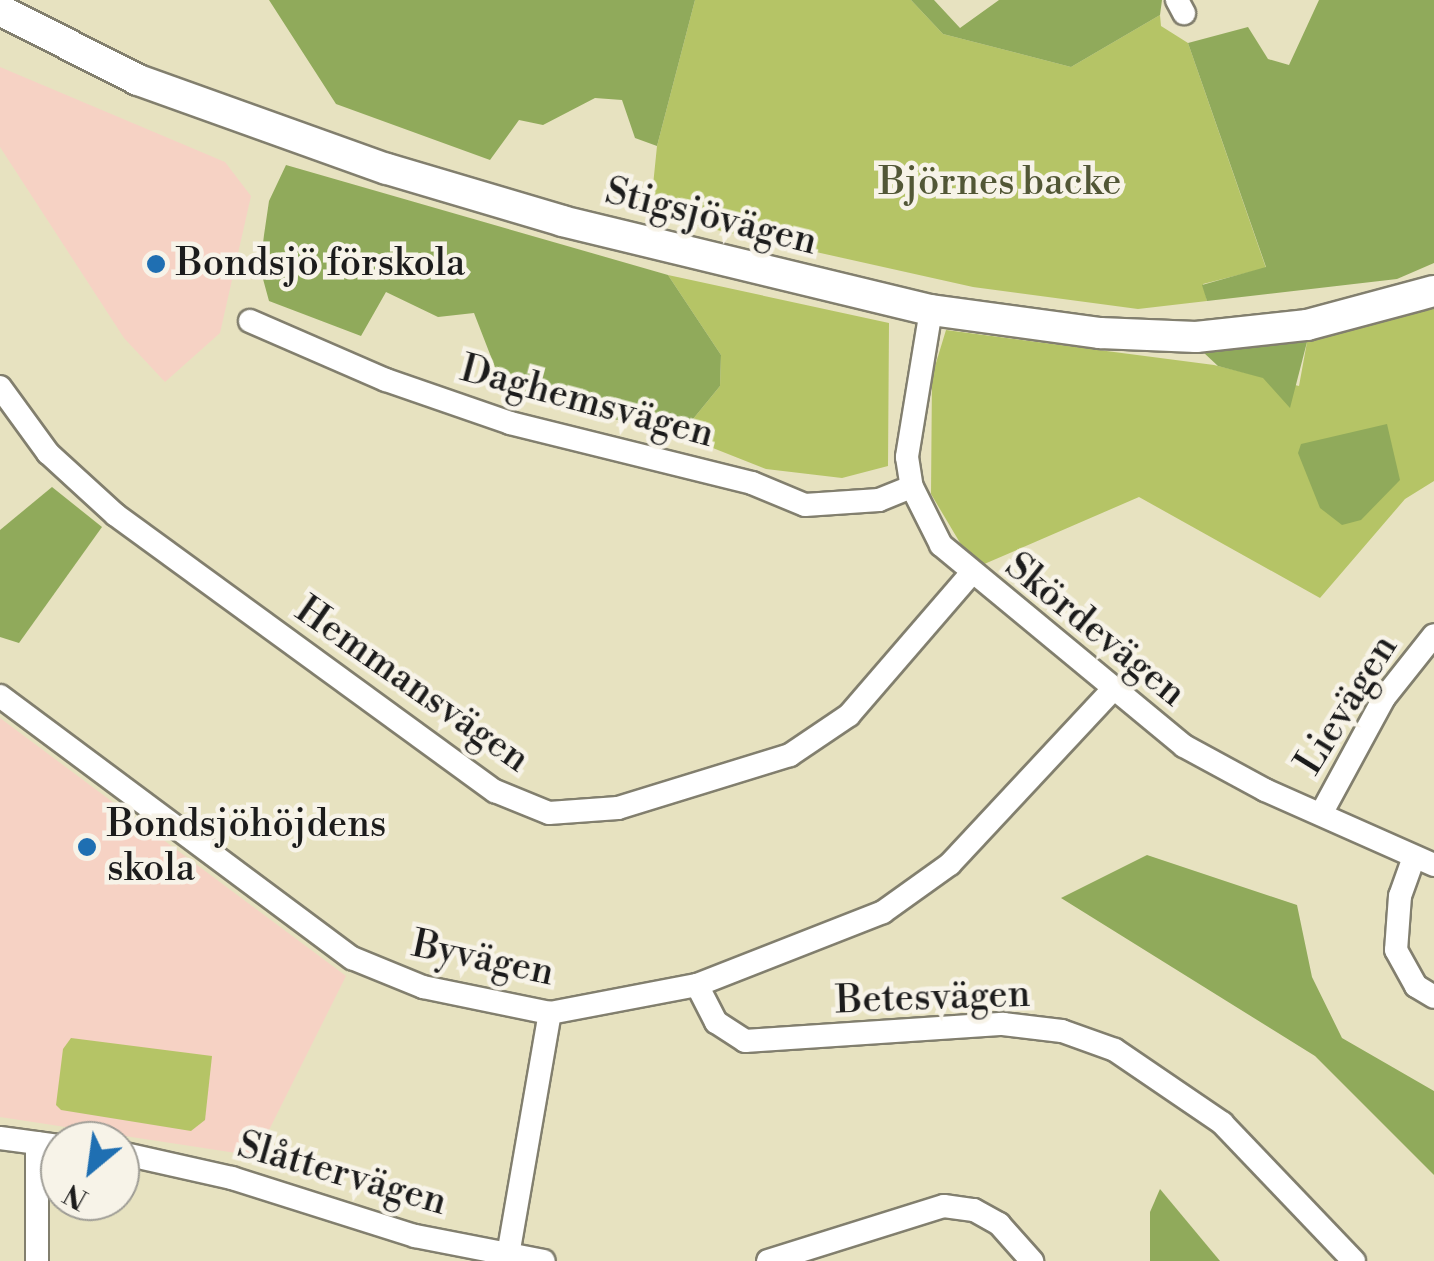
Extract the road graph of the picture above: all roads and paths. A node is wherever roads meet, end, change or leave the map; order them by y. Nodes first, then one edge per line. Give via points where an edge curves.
1 (0, 10) edge
2 (1434, 291) edge
3 (931, 310) junction
4 (250, 320) dead end
5 (0, 387) edge
6 (912, 487) junction
7 (970, 575) junction
8 (1434, 635) edge
9 (1113, 689) junction
10 (0, 696) edge
11 (1322, 814) junction
12 (1424, 861) edge
13 (697, 986) junction
14 (1434, 996) edge
15 (550, 1013) junction
16 (0, 1138) edge
17 (40, 1143) edge
18 (140, 1157) edge
19 (42, 1221) edge
20 (507, 1258) edge
21 (38, 1261) edge
22 (544, 1261) edge
23 (768, 1261) edge
24 (1032, 1261) edge
25 (1354, 1261) edge

1 - 3 main road, Stigsjövägen via 138,80 387,169 562,222
2 - 3 main road, Stigsjövägen via 1307,326 1196,337 1100,333
3 - 6 street, Skördevägen via 908,424
4 - 6 street, Daghemsvägen via 386,380 510,423 752,482 805,505 879,500
5 - 7 street, Hemmansvägen via 48,453 116,515 495,791 549,814 618,808 790,756 849,715
6 - 7 street, Skördevägen via 941,546
7 - 9 street, Skördevägen
8 - 11 street, Lievägen via 1384,698
9 - 11 street, Skördevägen via 1184,746
9 - 13 street, Byvägen via 985,830 919,889 846,930
10 - 15 street, Byvägen via 352,958 442,992
11 - 12 street, Skördevägen
12 - 14 street via 1397,911 1396,950 1416,986
13 - 15 street, Byvägen
13 - 25 street, Betesvägen via 716,1022 745,1041 1002,1024 1062,1031 1115,1050 1222,1123
15 - 20 street
16 - 17 street
18 - 20 street, Slåttervägen
19 - 21 street
20 - 22 street, Slåttervägen
23 - 24 street via 944,1206 974,1210 999,1224

